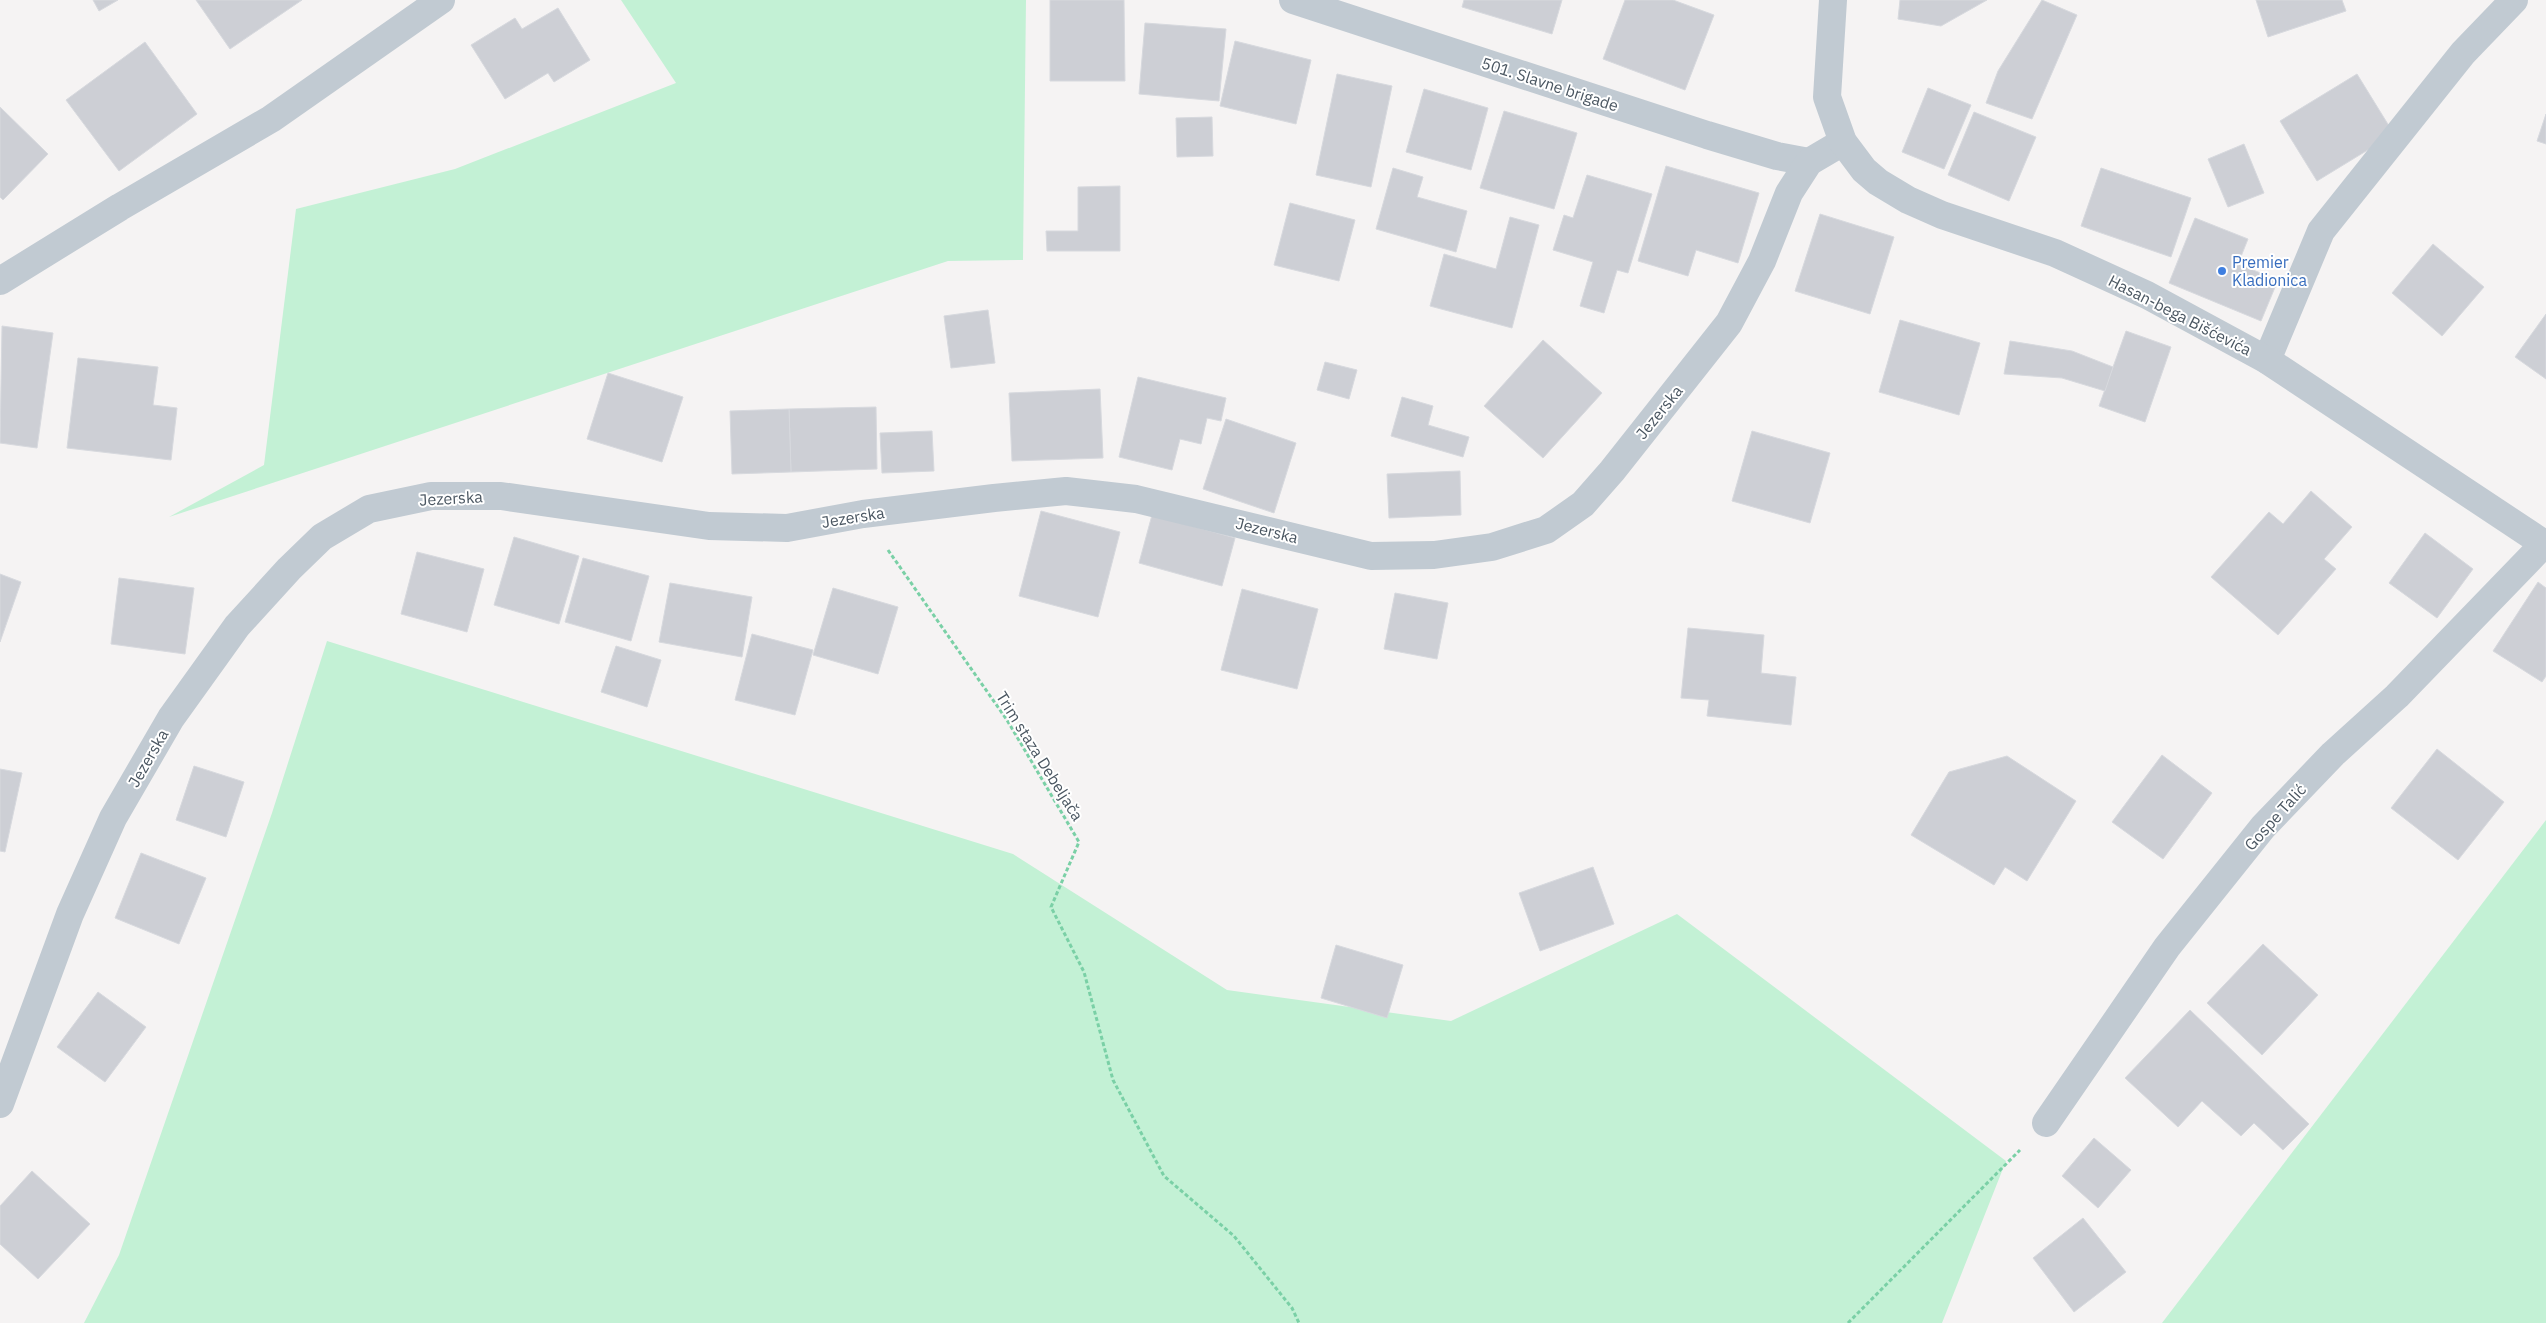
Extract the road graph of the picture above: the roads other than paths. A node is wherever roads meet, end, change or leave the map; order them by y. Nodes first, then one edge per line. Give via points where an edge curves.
1 (441, 0) edge
2 (1293, 0) edge
3 (1834, 0) edge
4 (2514, 0) edge
5 (1843, 142) junction
6 (1809, 162) junction
7 (0, 281) edge
8 (2267, 360) junction
9 (2545, 544) edge
10 (0, 1104) edge
11 (2046, 1123) road end

1 - 7 street via 271,119
2 - 6 street, 501. Slavne brigade via 1707,135
3 - 5 street, Hasan-bega Bišćevića via 1828,97
4 - 8 street via 2463,53 2321,231
5 - 6 street, Jezerska
5 - 8 street, Hasan-bega Bišćevića via 1864,170 1908,200 1942,215 2055,253 2147,295
6 - 10 street, Jezerska via 1789,193 1762,261 1729,324 1672,397 1583,504 1546,530 1492,547 1434,555 1371,556 1136,499 1066,491 863,514 787,528 708,526 501,496 431,496 369,509 322,537 289,569 237,626 171,718 118,810 70,914
8 - 9 street, Hasan-bega Bišćevića
9 - 11 street, Gospe Talić via 2263,828 2167,947

